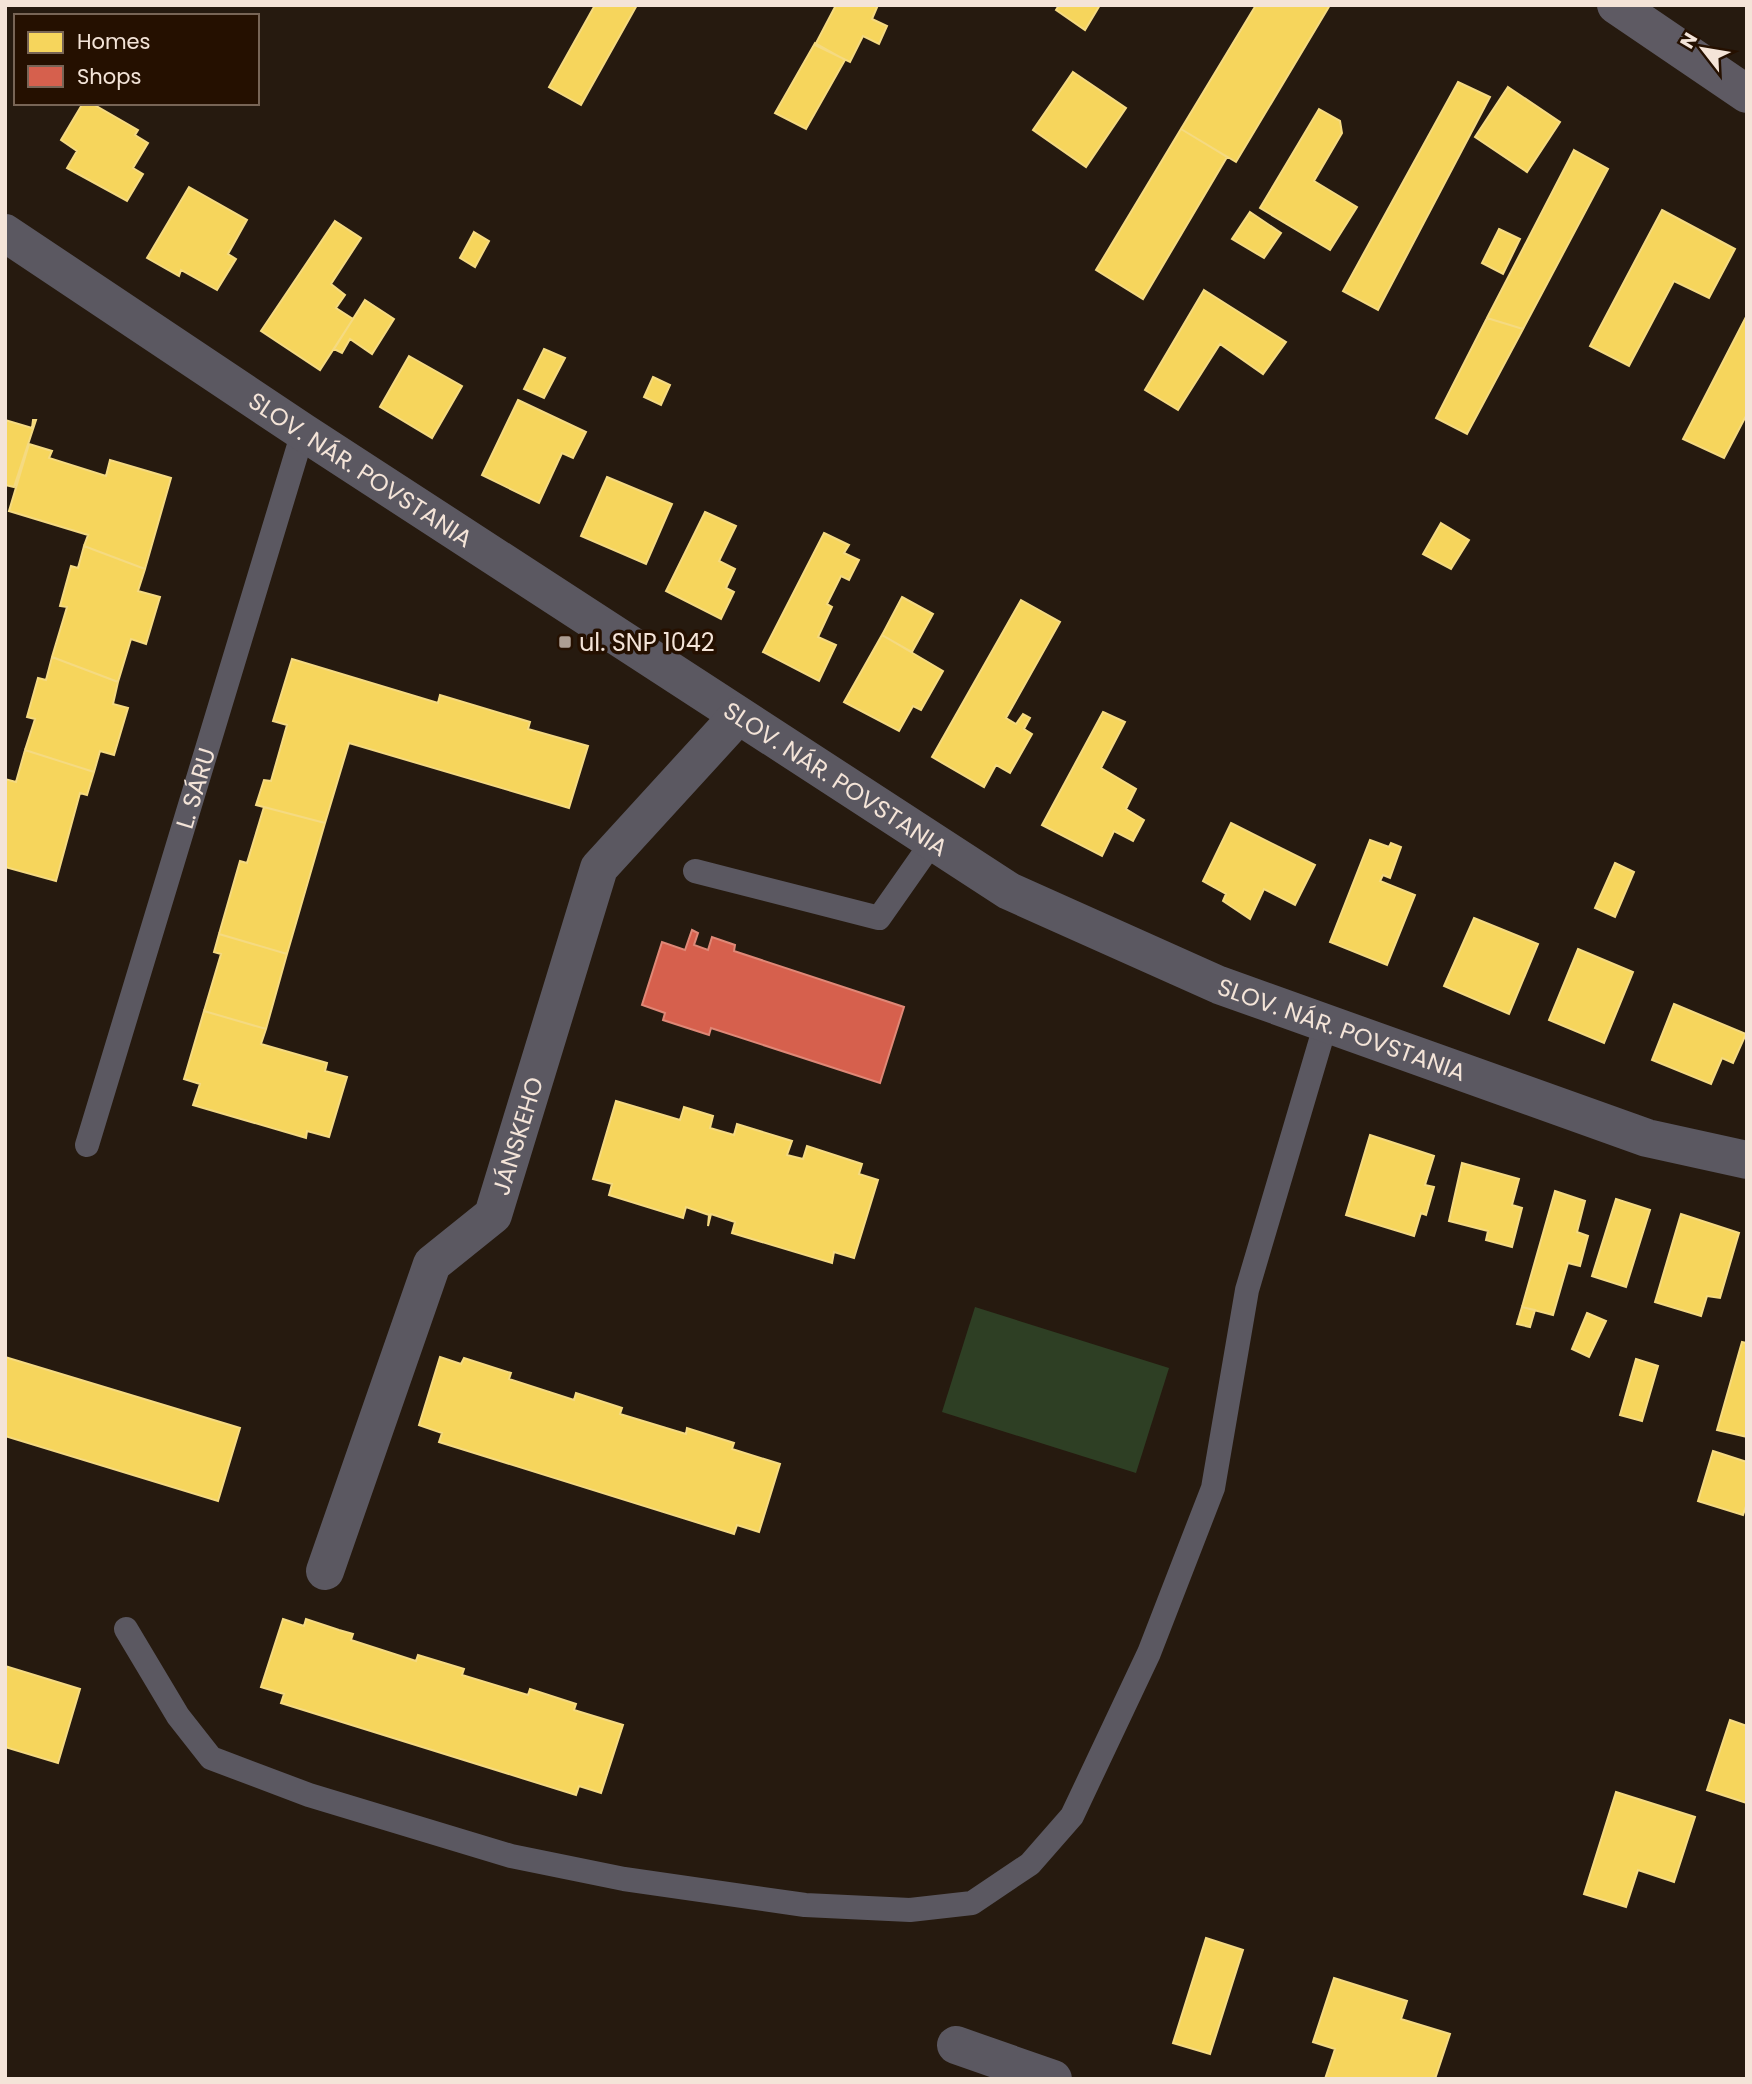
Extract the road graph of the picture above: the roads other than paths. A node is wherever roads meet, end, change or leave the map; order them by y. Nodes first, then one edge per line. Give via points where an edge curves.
1 (1616, 5) edge
2 (1747, 94) edge
3 (5, 233) edge
4 (303, 432) junction
5 (738, 716) junction
6 (933, 841) junction
7 (695, 871) dead end
8 (1326, 1023) junction
9 (87, 1145) dead end
10 (1747, 1160) edge
11 (325, 1572) dead end
12 (127, 1629) dead end
13 (956, 2045) dead end
14 (1053, 2079) edge

1 - 2 street
3 - 4 street, SLOV. NÁR. POVSTANIA
4 - 5 street, SLOV. NÁR. POVSTANIA
4 - 9 lane, L. SÁRU
5 - 6 street, SLOV. NÁR. POVSTANIA
5 - 11 street, JÁNSKEHO via 599,867 494,1215 432,1265
6 - 7 lane via 878,918
6 - 8 street, SLOV. NÁR. POVSTANIA via 1009,891 1219,985
8 - 10 street, SLOV. NÁR. POVSTANIA via 1647,1138
8 - 12 lane via 1247,1290 1213,1488 1149,1653 1072,1816 1030,1864 972,1903 910,1910 804,1905 624,1879 511,1856 309,1795 211,1758 178,1716
13 - 14 street

